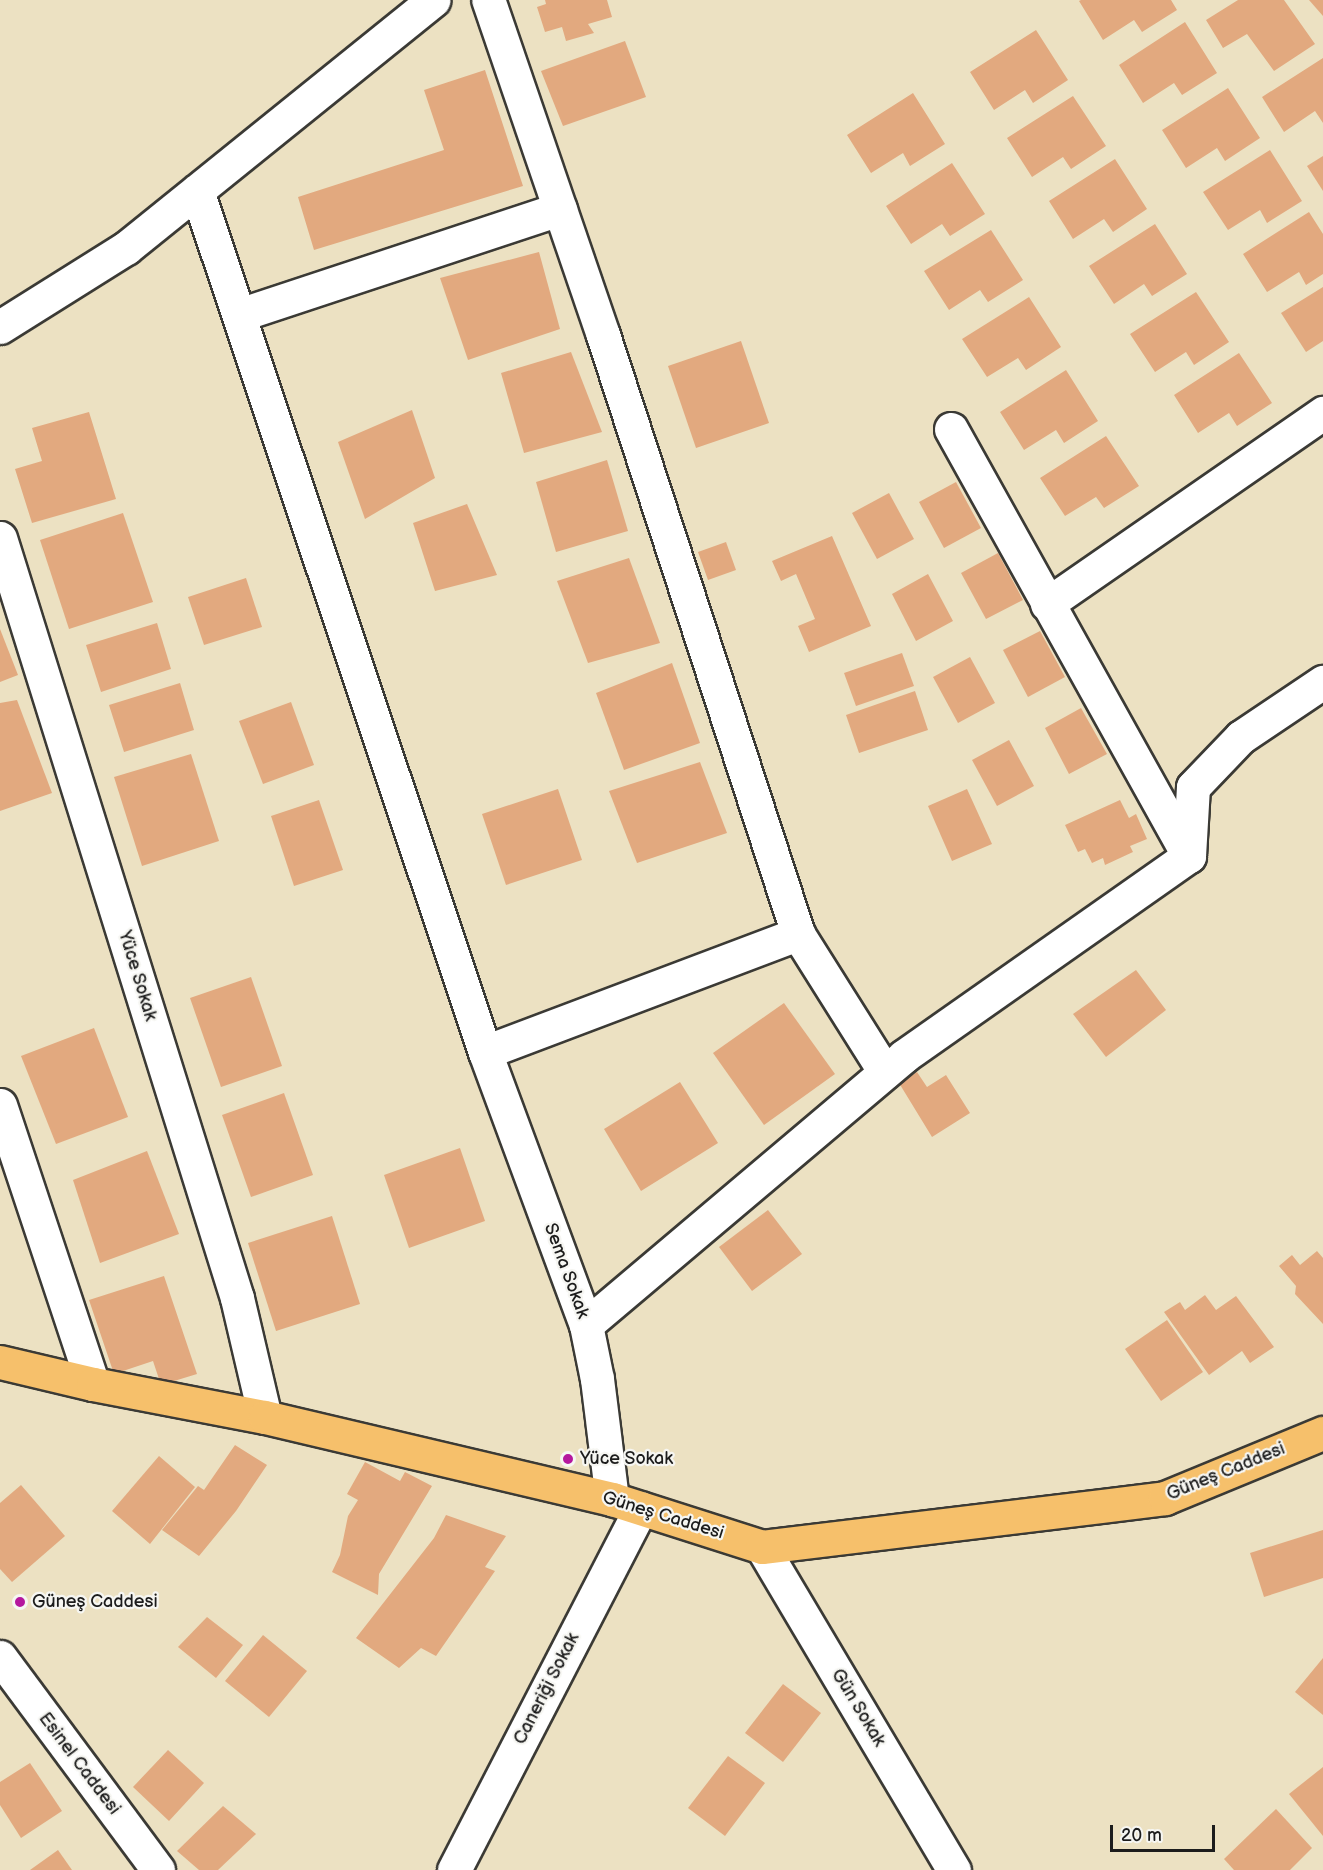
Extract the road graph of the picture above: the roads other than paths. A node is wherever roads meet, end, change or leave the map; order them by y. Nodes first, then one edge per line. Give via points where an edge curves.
1 (433, 0) edge
2 (488, 0) edge
3 (197, 190) junction
4 (560, 209) junction
5 (239, 315) junction
6 (0, 327) edge
7 (1323, 413) edge
8 (951, 429) dead end
9 (0, 537) edge
10 (1047, 604) junction
11 (1323, 682) edge
12 (1189, 855) junction
13 (798, 934) junction
14 (485, 1052) junction
15 (885, 1072) junction
16 (0, 1105) edge
17 (586, 1325) junction
18 (0, 1362) edge
19 (93, 1384) junction
20 (265, 1417) junction
21 (1323, 1433) edge
22 (626, 1503) junction
23 (762, 1547) junction
24 (3, 1668) edge
25 (158, 1870) edge
26 (454, 1870) edge
27 (954, 1870) edge

1 - 3 street
2 - 4 street
3 - 5 street, Sema Sokak
3 - 6 street via 126,248
4 - 5 street
4 - 13 street
5 - 14 street, Sema Sokak
7 - 10 street
8 - 10 street
9 - 20 street, Yüce Sokak via 237,1298
10 - 12 street
11 - 12 street via 1241,736 1193,787
12 - 15 street
13 - 14 street
13 - 15 street
14 - 17 street, Sema Sokak
15 - 17 street
16 - 19 street
17 - 22 street, Sema Sokak
18 - 19 main road, Güneş Caddesi
19 - 20 main road, Güneş Caddesi
20 - 22 main road, Güneş Caddesi
21 - 23 main road, Güneş Caddesi via 1165,1498
22 - 23 main road, Güneş Caddesi
22 - 26 street, Caneriği Sokak
23 - 27 street, Gün Sokak
24 - 25 street, Esinel Caddesi

